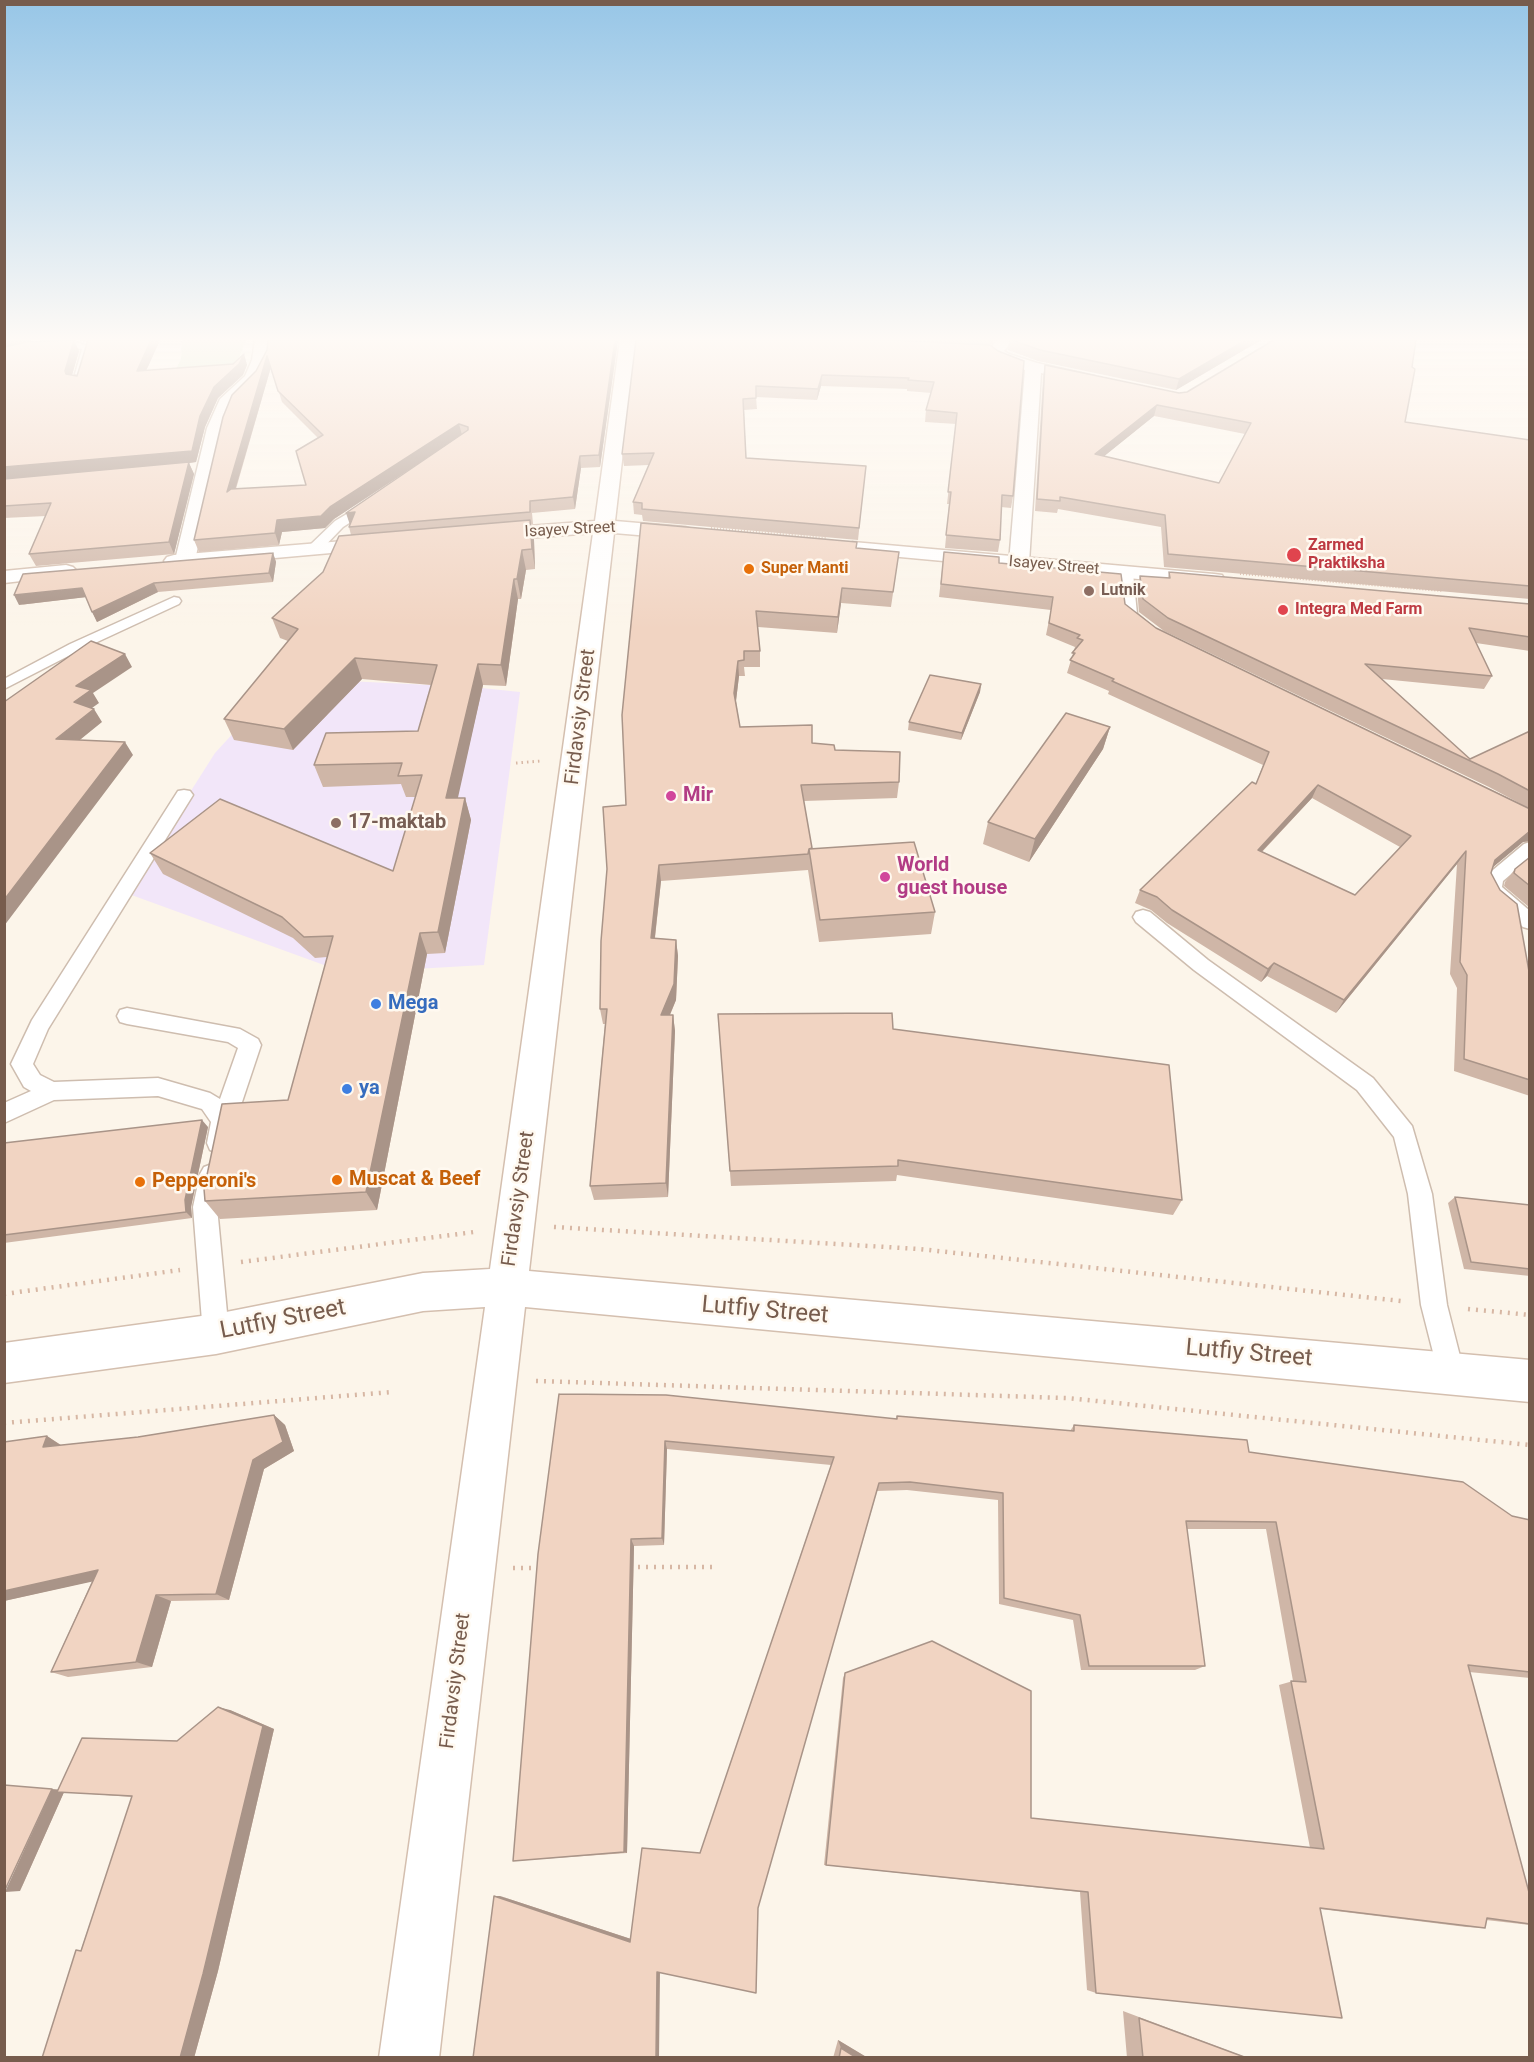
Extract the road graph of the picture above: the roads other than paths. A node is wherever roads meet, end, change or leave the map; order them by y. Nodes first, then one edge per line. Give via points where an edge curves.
1 (213, 436) edge
2 (617, 436) edge
3 (1029, 436) edge
4 (385, 494) edge
5 (606, 526) junction
6 (710, 535) edge
7 (463, 537) edge
8 (394, 542) edge
9 (829, 546) edge
10 (314, 549) junction
11 (185, 560) junction
12 (1019, 563) junction
13 (151, 564) edge
14 (84, 570) edge
15 (1126, 573) junction
16 (4, 577) edge
17 (1233, 582) edge
18 (174, 601) dead end
19 (1158, 636) edge
20 (4, 685) edge
21 (184, 795) dead end
22 (1530, 848) edge
23 (1143, 917) dead end
24 (1530, 922) edge
25 (127, 1016) dead end
26 (51, 1091) junction
27 (4, 1114) edge
28 (223, 1122) junction
29 (506, 1287) junction
30 (216, 1334) junction
31 (4, 1363) edge
32 (1451, 1372) junction
33 (1530, 1381) edge
34 (409, 2058) edge

1 - 11 main road via 199,468
2 - 5 main road, Firdavsiy Street
3 - 12 main road
4 - 10 lane via 339,524
5 - 6 main road, Isayev Street
5 - 7 main road, Isayev Street
5 - 29 main road, Firdavsiy Street
8 - 10 main road
9 - 12 main road, Isayev Street
10 - 11 main road
11 - 13 main road
12 - 15 main road, Isayev Street
14 - 16 main road
15 - 17 main road, Isayev Street
15 - 19 lane via 1130,615
18 - 20 lane
21 - 26 lane via 34,1036 22,1064 32,1081
22 - 24 lane via 1494,879 1493,887 1498,896
23 - 32 lane via 1201,965 1365,1084 1404,1133 1420,1194 1434,1305
25 - 28 lane via 233,1035 250,1045
26 - 27 lane
26 - 28 lane via 158,1087 210,1102
28 - 30 lane via 205,1207
29 - 30 main road, Lutfiy Street via 423,1292
29 - 32 main road, Lutfiy Street
29 - 34 main road, Firdavsiy Street
30 - 31 main road, Lutfiy Street
32 - 33 main road, Lutfiy Street

